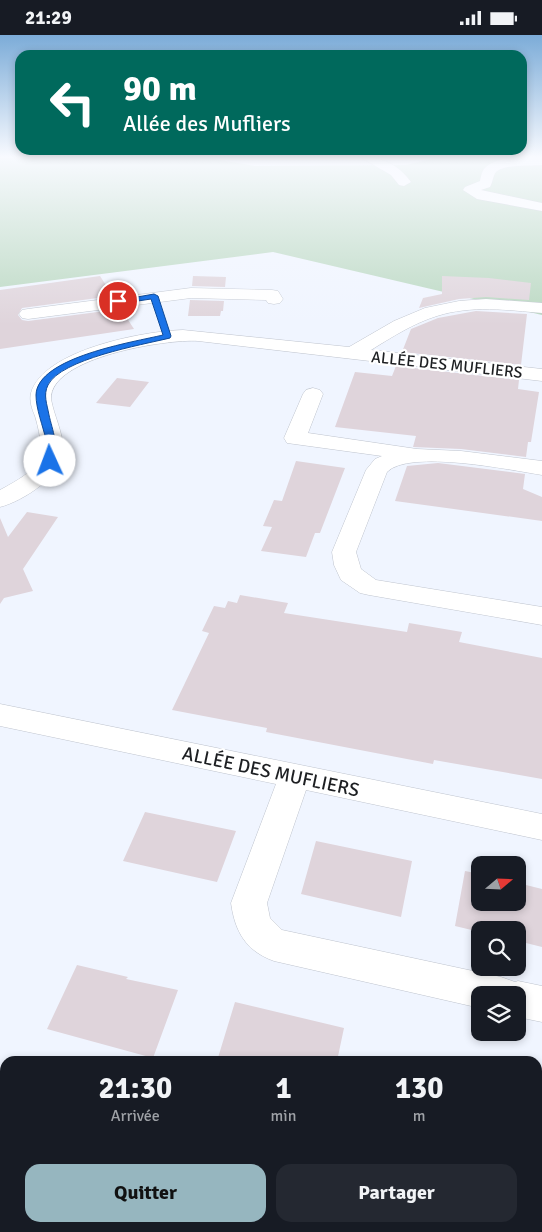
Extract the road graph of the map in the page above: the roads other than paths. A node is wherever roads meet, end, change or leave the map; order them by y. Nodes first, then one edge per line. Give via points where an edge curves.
1 (274, 299) dead end
2 (542, 308) edge
3 (28, 314) dead end
4 (161, 316) junction
5 (352, 353) junction
6 (542, 375) edge
7 (313, 394) dead end
8 (416, 454) junction
9 (542, 468) edge
10 (0, 500) edge
11 (542, 616) edge
12 (0, 715) edge
13 (294, 776) junction
14 (542, 827) edge
15 (471, 988) edge
16 (526, 1001) edge
17 (542, 1004) edge

1 - 4 street, ALLÉE DES MUFLIERS via 272,295 191,293
2 - 5 street, ALLÉE DES MUFLIERS via 497,303 447,308 416,319
3 - 4 street, ALLÉE DES MUFLIERS
4 - 5 street, ALLÉE DES MUFLIERS via 202,336
4 - 10 street, ALLÉE DES MUFLIERS via 51,375 40,394 52,451 50,461 32,481
5 - 6 street, ALLÉE DES MUFLIERS
7 - 8 street via 295,438
8 - 9 street
8 - 11 street via 386,462 377,470 344,552 345,566 352,578 369,587
12 - 13 street, ALLÉE DES MUFLIERS
13 - 14 street, ALLÉE DES MUFLIERS
13 - 15 street via 249,903 259,934 274,945
16 - 17 street

